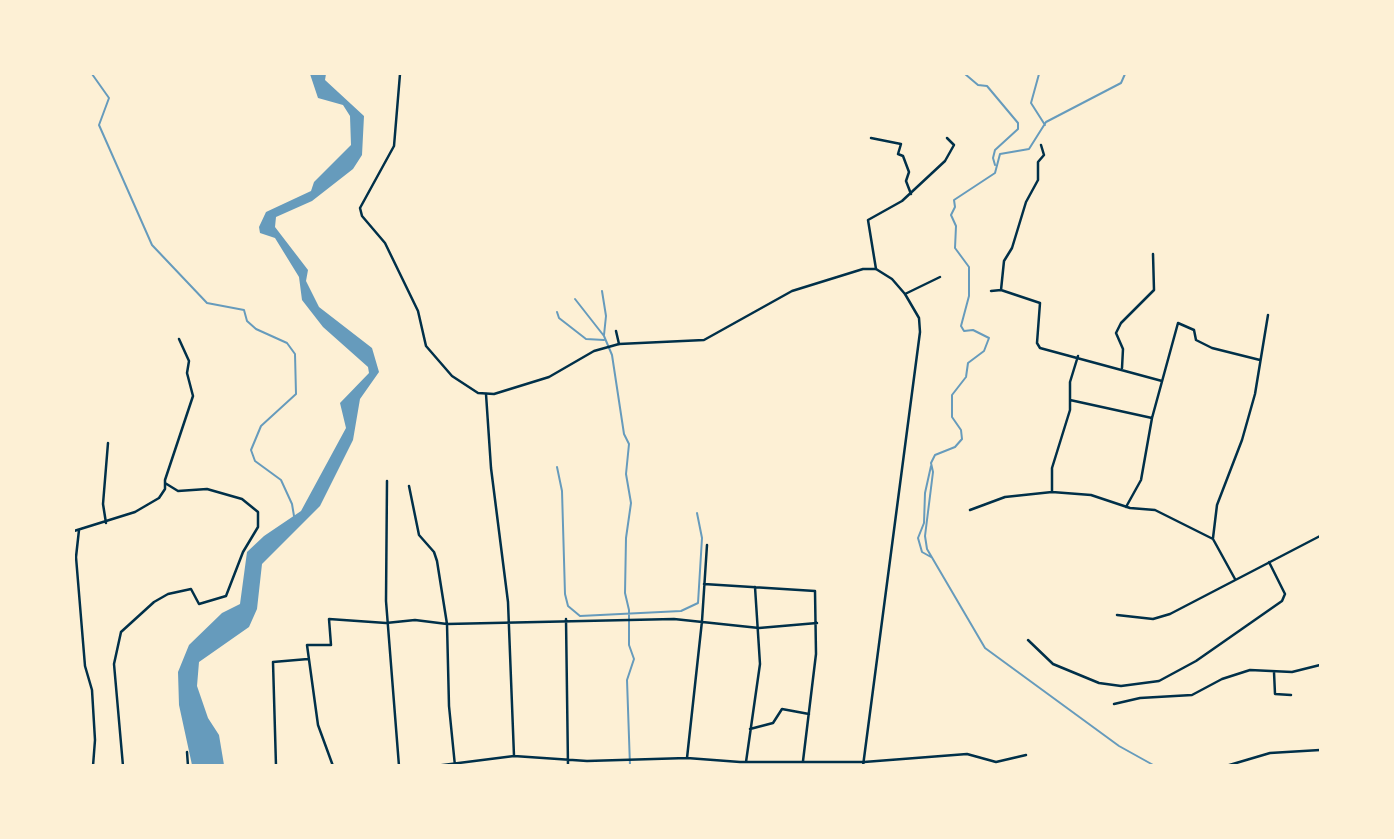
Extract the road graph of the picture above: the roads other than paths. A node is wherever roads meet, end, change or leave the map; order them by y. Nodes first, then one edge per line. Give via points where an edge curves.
1 (400, 74) edge
2 (871, 138) dead end
3 (947, 138) dead end
4 (1041, 145) dead end
5 (911, 194) junction
6 (1153, 254) dead end
7 (876, 269) junction
8 (940, 277) dead end
9 (1001, 290) junction
10 (991, 291) dead end
11 (905, 294) junction
12 (1268, 315) dead end
13 (616, 331) dead end
14 (178, 339) dead end
15 (619, 344) junction
16 (1078, 356) junction
17 (1260, 360) junction
18 (1122, 368) junction
19 (1163, 381) junction
20 (486, 394) junction
21 (1069, 400) junction
22 (1152, 418) junction
23 (108, 443) dead end
24 (387, 481) dead end
25 (165, 483) junction
26 (409, 486) dead end
27 (1052, 492) junction
28 (1126, 507) junction
29 (970, 510) dead end
30 (106, 523) junction
31 (79, 530) junction
32 (74, 531) edge
33 (1321, 536) edge
34 (1213, 539) junction
35 (707, 545) dead end
36 (1269, 562) junction
37 (1235, 579) junction
38 (704, 584) junction
39 (755, 587) junction
40 (1117, 615) dead end
41 (566, 619) junction
42 (509, 621) junction
43 (702, 621) junction
44 (387, 622) junction
45 (817, 623) junction
46 (447, 624) junction
47 (758, 628) junction
48 (1028, 640) dead end
49 (308, 659) junction
50 (1321, 665) edge
51 (1274, 672) junction
52 (1291, 695) dead end
53 (1114, 704) dead end
54 (809, 714) junction
55 (750, 729) junction
56 (1321, 750) edge
57 (187, 752) dead end
58 (1026, 754) dead end
59 (514, 756) junction
60 (687, 758) junction
61 (568, 759) junction
62 (803, 761) junction
63 (746, 762) junction
64 (455, 764) edge
65 (740, 764) edge
66 (863, 764) edge
67 (93, 765) edge
68 (123, 765) edge
69 (188, 765) edge
70 (276, 765) edge
71 (333, 765) edge
72 (399, 765) edge
73 (435, 765) edge
74 (568, 765) edge
75 (1226, 765) edge

1 - 20 street via 394,146 360,208 362,216 385,243 418,311 426,346 452,376
2 - 5 street via 901,144 898,154 909,172 906,181
3 - 5 street via 954,145 949,155
4 - 9 street via 1044,155 1038,163 1038,180 1004,261
5 - 7 street via 869,220
6 - 18 street via 1154,290 1116,333
7 - 11 street
7 - 15 street via 792,291 704,340
8 - 11 street
9 - 10 street
9 - 16 street via 1040,303 1038,346
11 - 66 street via 919,318 920,332
12 - 17 street
13 - 15 street
14 - 25 street via 189,361 193,396
15 - 20 street via 594,351 549,377
16 - 18 street
16 - 21 street
17 - 19 street via 1213,348 1196,340 1194,330 1178,323
17 - 34 street via 1242,440 1217,505
18 - 19 street
19 - 22 street
20 - 42 street
21 - 22 street
21 - 27 street via 1052,468
22 - 28 street via 1141,480
23 - 30 street
24 - 44 street
25 - 30 street via 159,498
25 - 68 street via 178,491 206,489 242,499 258,512 258,527 226,596 199,604 191,589 169,594 121,632 114,664
26 - 46 street via 419,535 438,561
27 - 28 street via 1091,495
27 - 29 street via 1005,496
28 - 34 street via 1154,510
30 - 31 street
31 - 32 street
31 - 67 street via 76,557 85,666 92,690
33 - 36 street
34 - 37 street
35 - 38 street
36 - 37 street
36 - 48 street via 1285,594 1282,601 1196,662 1159,681 1099,683 1054,664
37 - 40 street via 1170,614 1153,619
38 - 39 street
38 - 43 street
39 - 45 street via 813,590
39 - 47 street
41 - 42 street
41 - 43 street
41 - 61 street
42 - 46 street
42 - 59 street
43 - 47 street
43 - 60 street
44 - 46 street
44 - 49 street via 329,619 331,645 307,645
44 - 72 street
45 - 47 street
45 - 54 street
46 - 64 street
47 - 55 street via 760,664
49 - 70 street via 273,662
49 - 71 street via 318,724
50 - 51 street
51 - 52 street via 1275,694
51 - 53 street via 1250,670 1192,695
54 - 55 street via 782,709 773,723
54 - 62 street
55 - 63 street
56 - 75 street via 1270,754
57 - 69 street
58 - 66 street via 996,762 967,754
59 - 61 street
59 - 64 street
60 - 61 street
60 - 65 street
61 - 74 street
62 - 63 street
62 - 66 street
63 - 65 street
64 - 73 street

